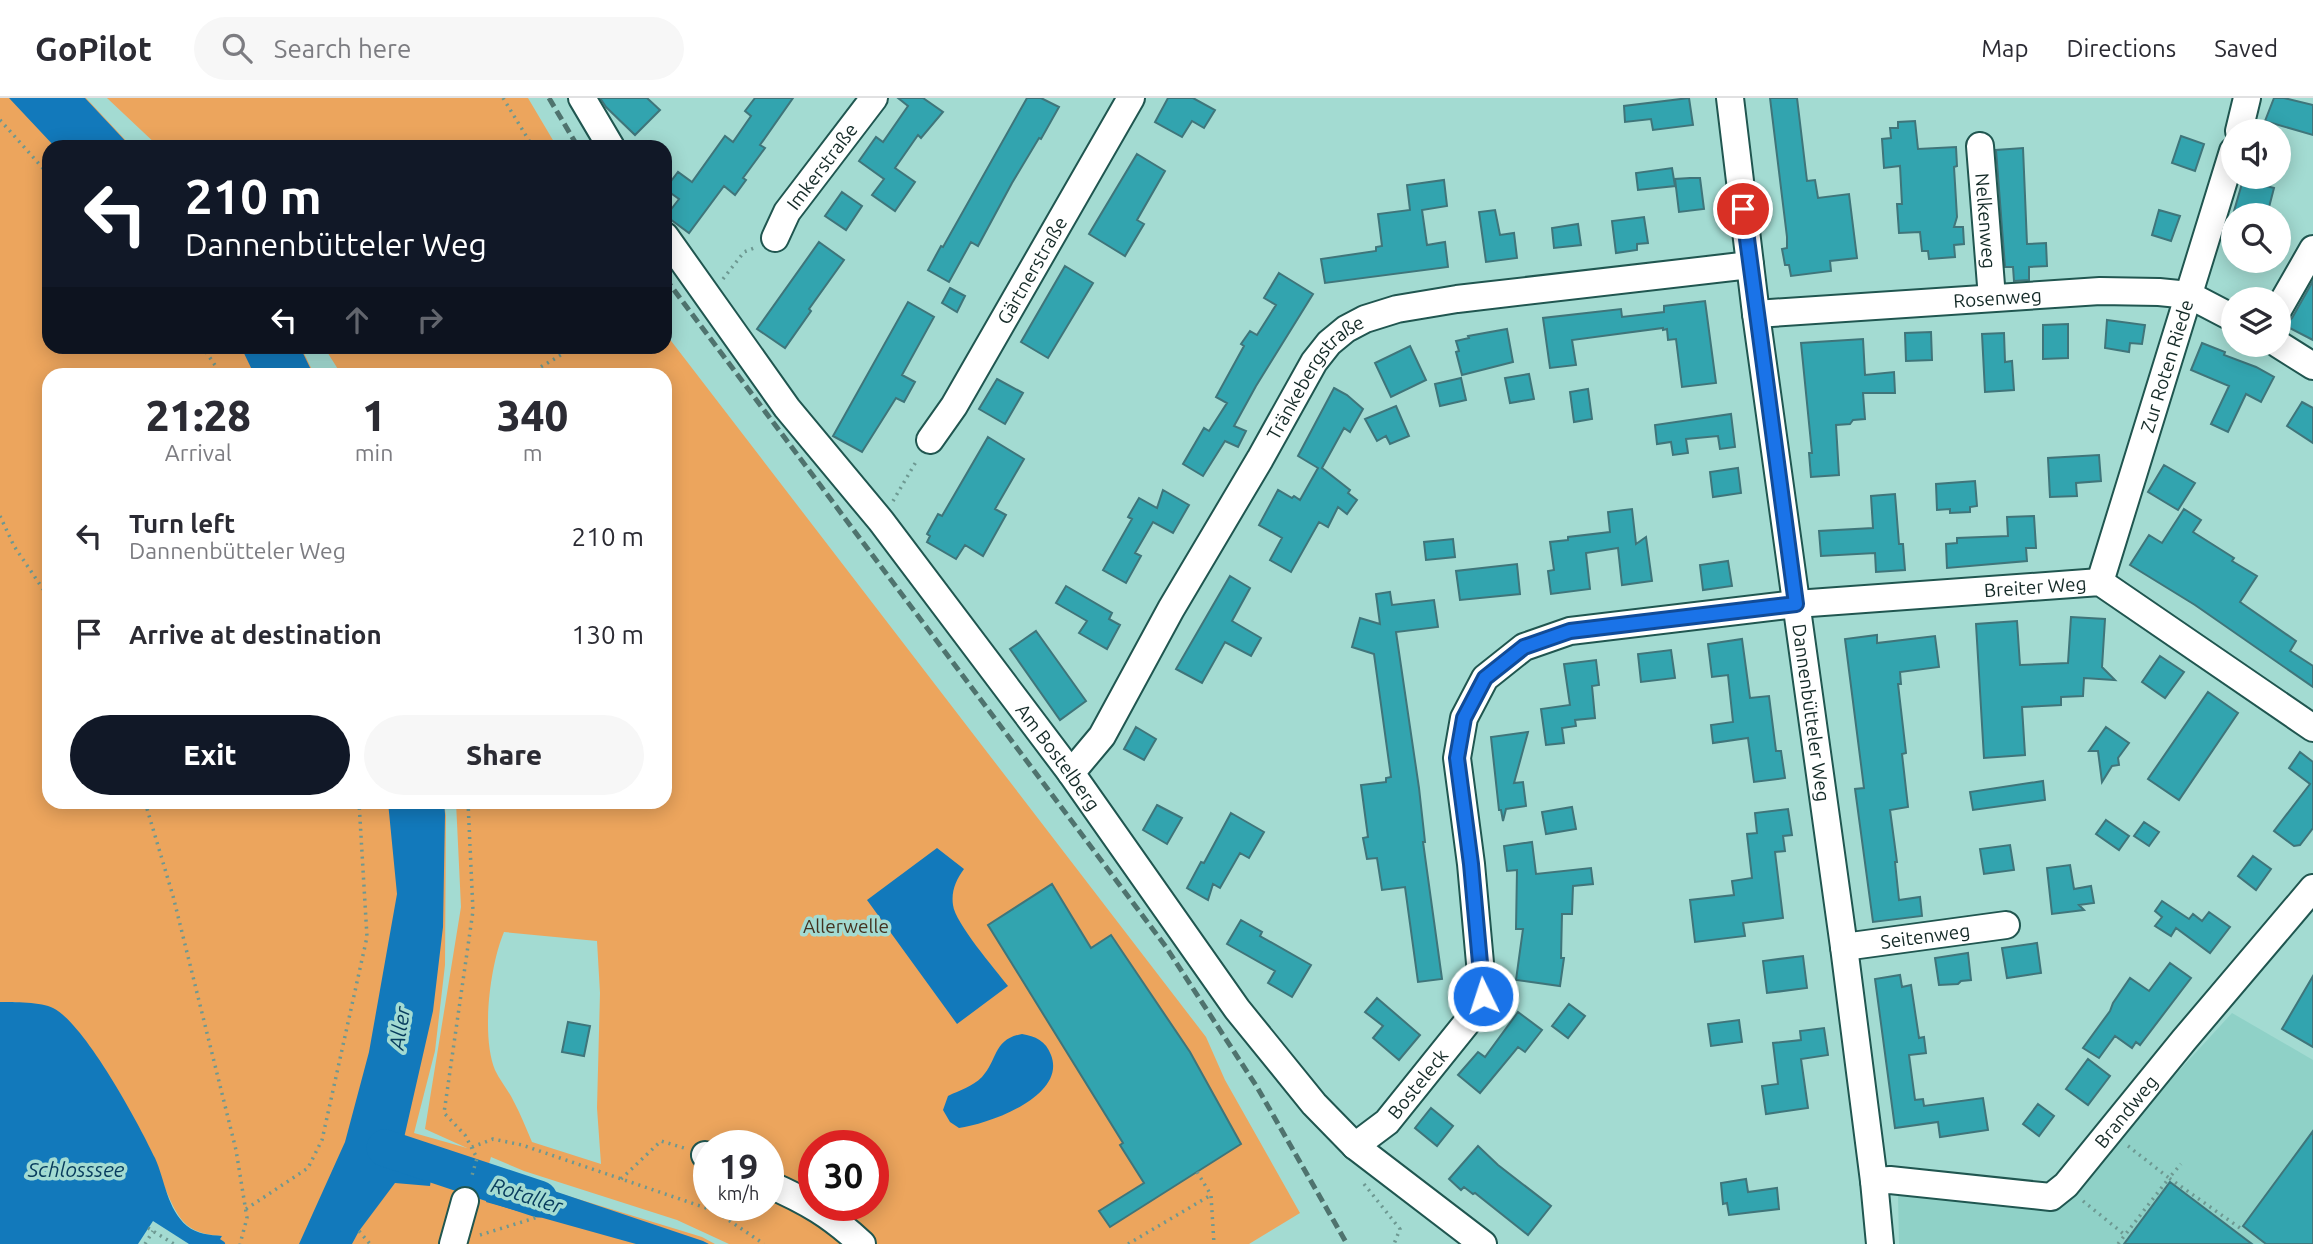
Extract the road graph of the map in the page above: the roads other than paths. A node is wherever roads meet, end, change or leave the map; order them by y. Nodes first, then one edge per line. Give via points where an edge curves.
1 (582, 98) edge
2 (874, 98) edge
3 (1131, 98) edge
4 (1730, 98) edge
5 (2247, 98) edge
6 (2242, 119) edge
7 (607, 140) edge
8 (1980, 146) dead end
9 (2221, 189) edge
10 (775, 238) road end
11 (672, 246) edge
12 (2313, 249) edge
13 (1750, 265) junction
14 (2291, 287) edge
15 (2189, 295) junction
16 (1992, 298) junction
17 (2221, 312) edge
18 (1756, 314) junction
19 (2291, 352) edge
20 (2313, 366) edge
21 (930, 440) road end
22 (2100, 582) junction
23 (1796, 604) junction
24 (2313, 728) edge
25 (1071, 773) junction
26 (2313, 888) edge
27 (2006, 925) dead end
28 (1844, 947) junction
29 (1356, 1146) junction
30 (1874, 1181) junction
31 (784, 1191) edge
32 (465, 1201) dead end
33 (453, 1243) edge
34 (862, 1244) edge
35 (1483, 1244) edge
36 (1880, 1244) edge

1 - 7 street
2 - 10 street, Imkerstraße via 787,212
3 - 21 street, Gärtnerstraße
4 - 13 street, Dannenbütteler Weg
5 - 6 street
8 - 16 street, Nelkenweg
9 - 15 street, Zur Roten Riede
11 - 25 street, Am Bostelberg via 787,408 881,521
12 - 14 street
13 - 18 street, Dannenbütteler Weg
13 - 25 street, Tränkebergstraße via 1457,299 1397,309 1346,329 1314,362 1102,736
15 - 16 street, Rosenweg via 2100,291
15 - 17 street, Rosenweg
15 - 22 street, Zur Roten Riede
16 - 18 street, Rosenweg
18 - 23 street, Dannenbütteler Weg
19 - 20 street
22 - 23 street, Breiter Weg
22 - 24 street, Breiter Weg
23 - 28 street, Dannenbütteler Weg
23 - 29 street, Bosteleck via 1570,631 1524,647 1485,678 1464,718 1457,758 1483,996 1473,1015 1387,1122
25 - 29 street, Am Bostelberg via 1237,1009 1314,1104
26 - 30 street, Brandweg via 2066,1185 2051,1197
27 - 28 street, Seitenweg
28 - 30 street, Dannenbütteler Weg
29 - 35 street, Am Bostelberg
30 - 36 street, Dannenbütteler Weg
31 - 34 street via 838,1222
32 - 33 street

